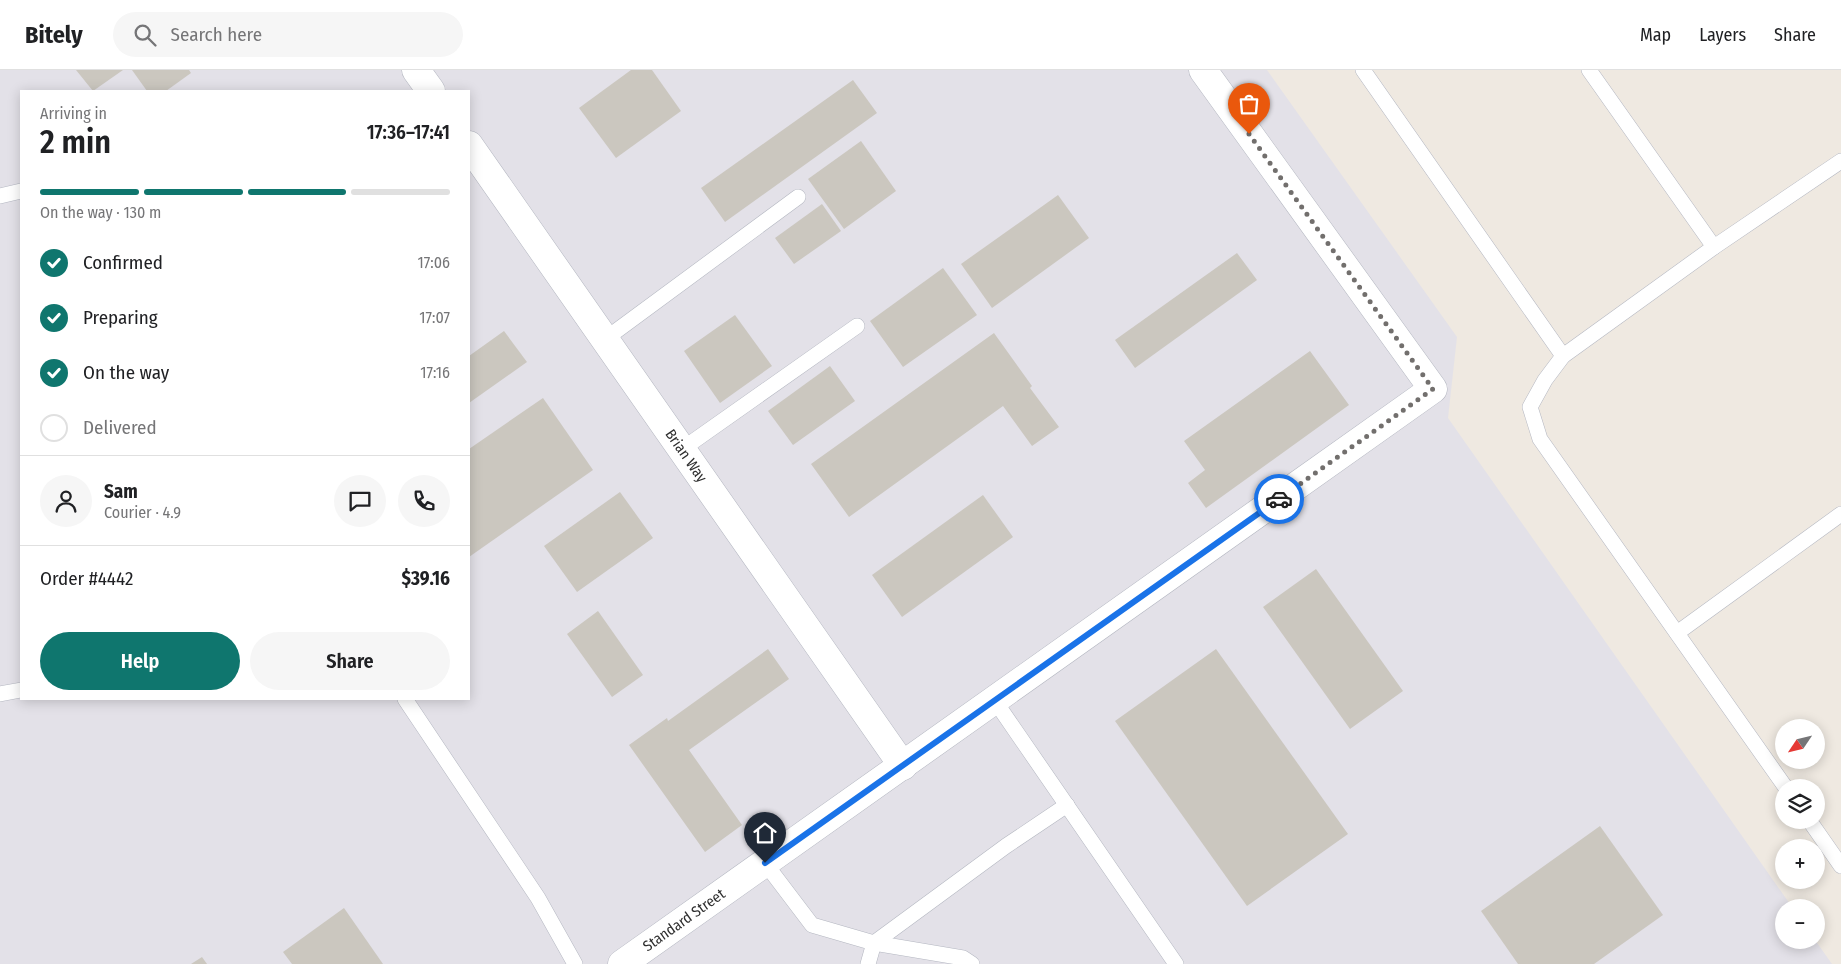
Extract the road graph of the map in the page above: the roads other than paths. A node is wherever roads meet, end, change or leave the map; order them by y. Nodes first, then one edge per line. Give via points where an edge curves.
1 (416, 70) edge
2 (1203, 70) edge
3 (1364, 70) edge
4 (1590, 70) edge
5 (430, 90) edge
6 (470, 147) edge
7 (1841, 161) edge
8 (20, 191) edge
9 (0, 196) edge
10 (798, 197) dead end
11 (1714, 247) junction
12 (857, 326) dead end
13 (604, 340) junction
14 (1563, 356) junction
15 (681, 450) junction
16 (1841, 514) edge
17 (1677, 633) junction
18 (20, 690) edge
19 (0, 694) edge
20 (406, 700) edge
21 (996, 701) junction
22 (903, 766) junction
23 (1780, 779) edge
24 (1067, 805) junction
25 (1815, 829) edge
26 (765, 863) junction
27 (1841, 866) edge
28 (874, 943) junction
29 (576, 964) edge
30 (622, 964) edge
31 (868, 964) edge
32 (972, 964) edge
33 (1176, 964) edge

1 - 5 street
2 - 21 street, Standard Street via 1433,389
3 - 14 lane
4 - 11 lane
6 - 13 street, Brian Way
7 - 11 lane
8 - 9 lane
10 - 13 lane
11 - 14 lane
12 - 15 lane
13 - 15 street, Brian Way
14 - 17 lane via 1530,407 1540,439
15 - 22 street, Brian Way
16 - 17 lane
17 - 23 lane
18 - 19 lane
20 - 29 lane via 538,898
21 - 22 street, Standard Street
21 - 24 lane
22 - 26 street, Standard Street
24 - 28 lane
24 - 33 lane
25 - 27 lane
26 - 28 lane via 812,926
26 - 30 street, Standard Street
28 - 31 lane
28 - 32 lane via 963,958

